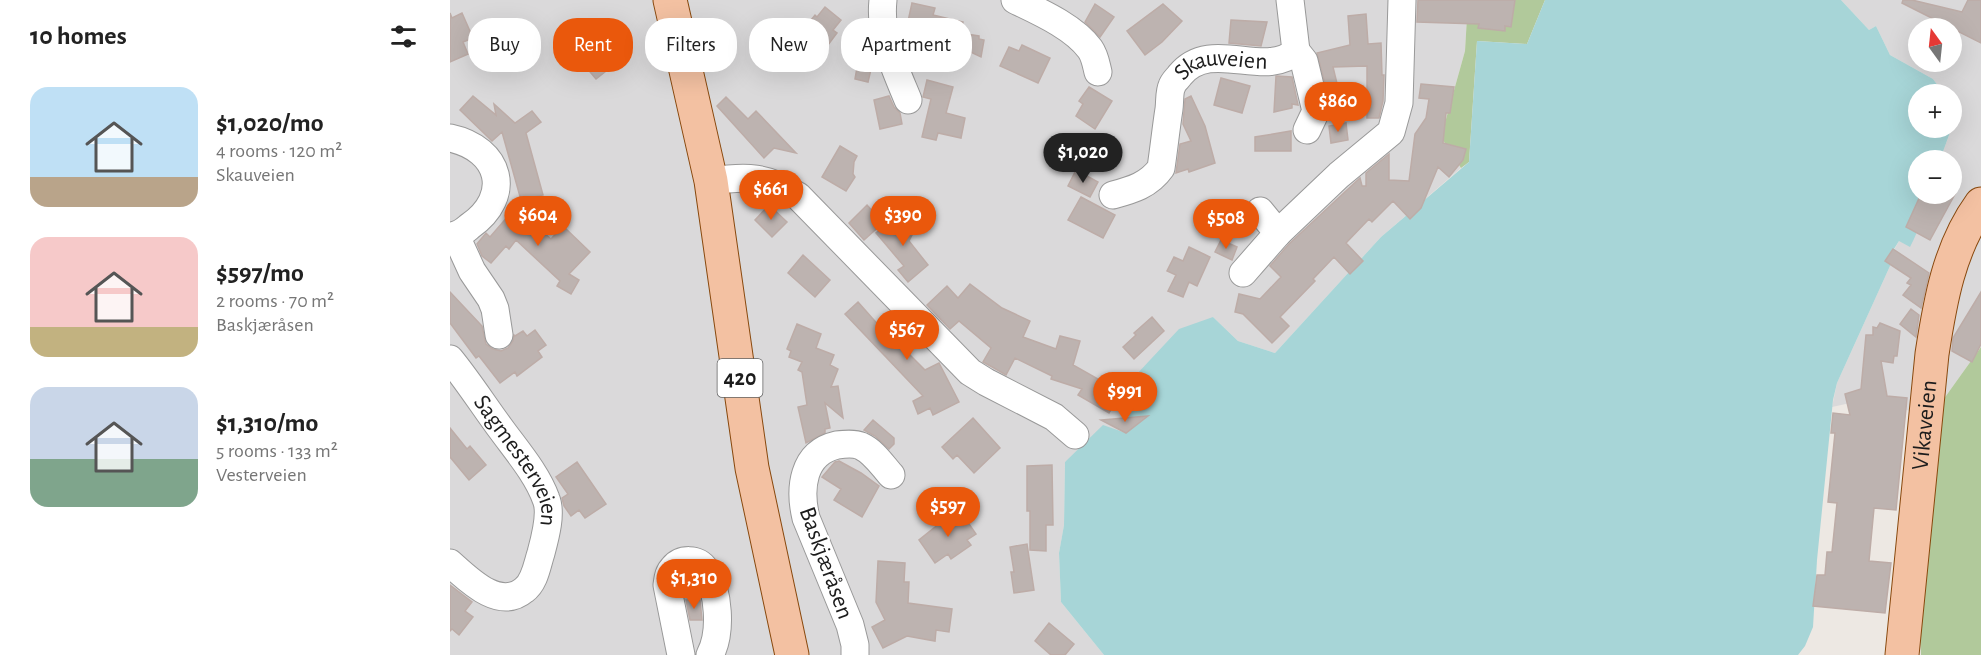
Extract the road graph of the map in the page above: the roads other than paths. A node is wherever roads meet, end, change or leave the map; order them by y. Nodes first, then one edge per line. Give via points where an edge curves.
1 (663, 0) edge
2 (670, 0) edge
3 (883, 0) edge
4 (1015, 0) edge
5 (1290, 0) edge
6 (1402, 0) edge
7 (1296, 51) junction
8 (1098, 72) dead end
9 (908, 100) dead end
10 (694, 101) junction
11 (1307, 130) dead end
12 (450, 138) edge
13 (711, 182) junction
14 (1113, 195) dead end
15 (1981, 204) edge
16 (1260, 211) dead end
17 (1278, 233) junction
18 (453, 236) edge
19 (1243, 273) dead end
20 (499, 335) dead end
21 (450, 359) edge
22 (1075, 435) dead end
23 (891, 475) dead end
24 (450, 563) edge
25 (681, 655) edge
26 (710, 655) edge
27 (792, 655) edge
28 (855, 655) edge
29 (1902, 655) edge

1 - 10 main road, 420
2 - 10 main road, 420
3 - 9 street via 887,48
4 - 8 street via 1057,20 1089,48
5 - 7 street, Skauveien
6 - 17 street via 1399,103 1391,132
7 - 11 street via 1304,61 1316,111
7 - 14 street, Skauveien via 1269,62 1208,58 1183,71 1172,86 1161,168 1139,188
10 - 13 main road, 420
12 - 18 street via 483,152 496,179 495,196 482,218
13 - 22 street via 752,177 780,185 798,196 970,372 1054,417
13 - 27 main road, 420 via 752,468
15 - 29 main road, Vikaveien via 1951,264 1937,318
16 - 17 street
17 - 19 street
18 - 20 street via 491,299
21 - 24 street, Sagmesterveien via 514,447 548,502 543,545 534,577 525,590 514,596 489,594
23 - 28 street, Baskjæråsen via 870,452 858,445 844,444 829,447 816,456 802,487 806,518 850,625
25 - 26 street via 667,585 672,568 690,560 705,568 714,592 718,632

